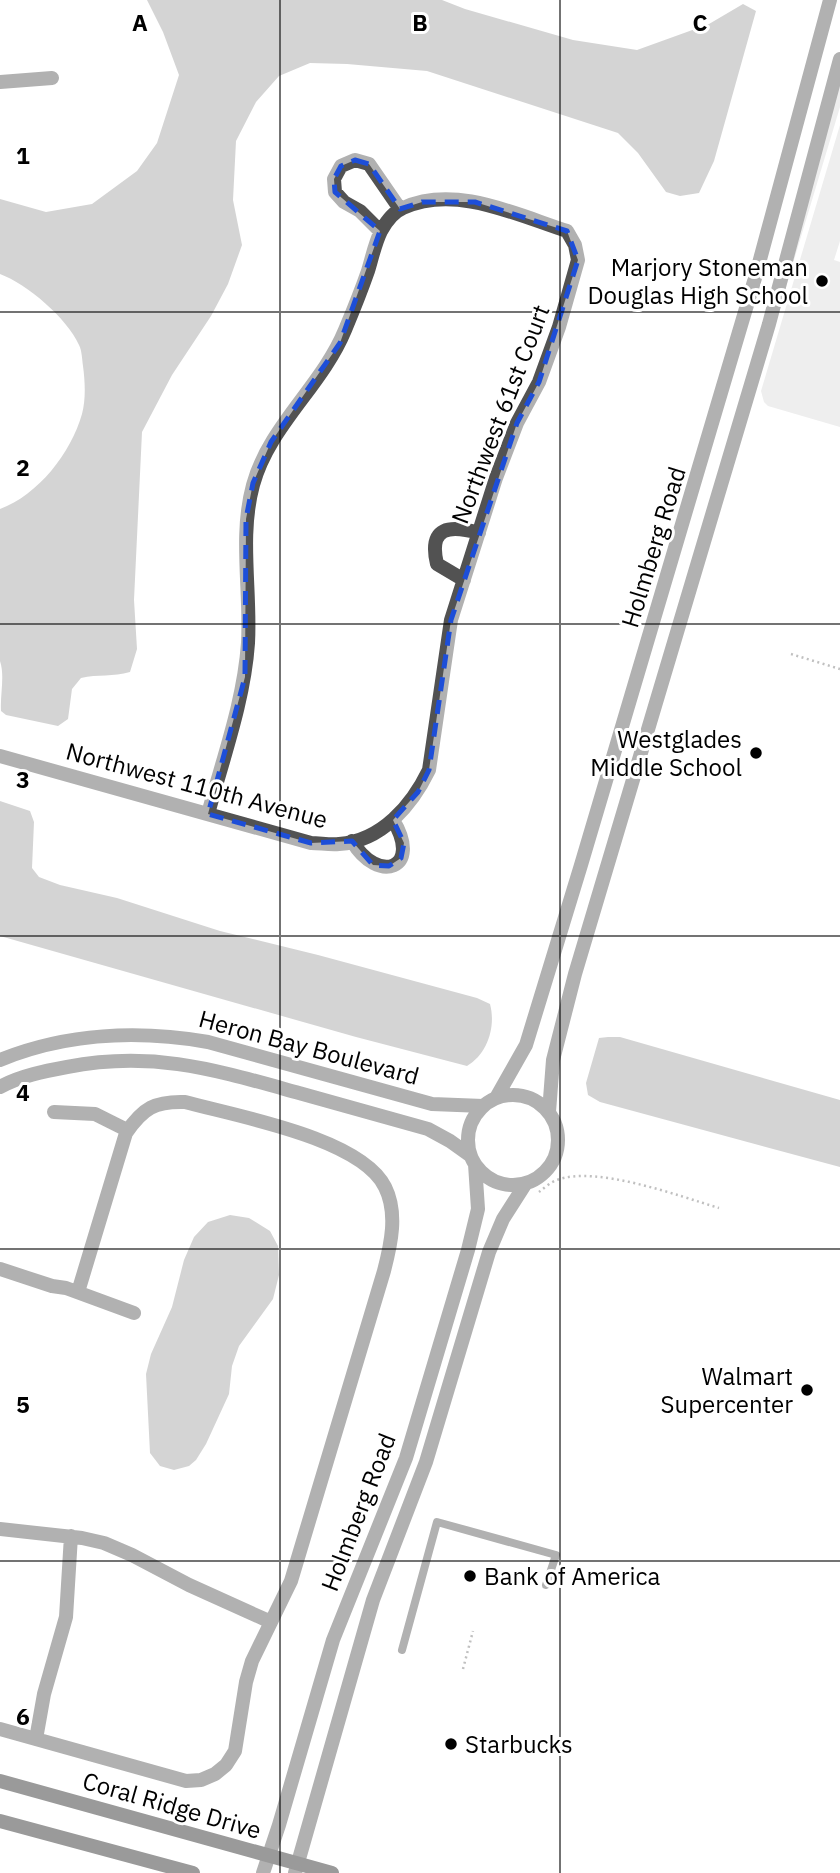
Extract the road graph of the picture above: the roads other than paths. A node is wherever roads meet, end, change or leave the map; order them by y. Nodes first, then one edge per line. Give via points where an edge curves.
1 (830, 0) edge
2 (840, 59) edge
3 (52, 78) dead end
4 (0, 82) edge
5 (395, 213) junction
6 (380, 231) junction
7 (479, 533) junction
8 (464, 580) junction
9 (0, 756) edge
10 (208, 814) junction
11 (393, 820) junction
12 (380, 829) joint
13 (352, 841) junction
14 (0, 1060) edge
15 (0, 1087) edge
16 (496, 1098) junction
17 (483, 1106) junction
18 (54, 1112) dead end
19 (549, 1112) junction
20 (127, 1130) junction
21 (473, 1160) junction
22 (530, 1189) junction
23 (0, 1269) edge
24 (78, 1292) junction
25 (134, 1312) dead end
26 (0, 1529) edge
27 (71, 1536) junction
28 (546, 1586) dead end
29 (271, 1622) junction
30 (402, 1650) dead end
31 (0, 1729) edge
32 (36, 1739) junction
33 (0, 1781) edge
34 (0, 1821) edge
35 (269, 1856) junction
36 (296, 1869) edge
37 (193, 1873) edge
38 (263, 1873) edge
39 (332, 1873) edge

1 - 16 street, Holmberg Road via 755,278 578,878 526,1045
2 - 19 street, Holmberg Road via 769,324 575,974 553,1060
3 - 4 street
5 - 6 street
5 - 6 street via 369,164 355,160 341,166 334,179 335,192
5 - 7 street, Northwest 61st Court via 422,202 475,202 567,231 575,244 578,260 559,327 517,423
6 - 10 street via 340,343 271,442 253,483 246,519 245,677
7 - 8 street, Northwest 61st Court
7 - 8 street via 445,529 436,540 437,564
8 - 11 street, Northwest 61st Court via 450,620 429,770 406,809
9 - 10 street, Northwest 110th Avenue
10 - 13 street, Northwest 110th Avenue via 311,843
11 - 12 street, Northwest 61st Court
11 - 13 street via 404,843 404,852 395,863 373,865
12 - 13 street, Northwest 110th Avenue
14 - 17 street, Heron Bay Boulevard via 81,1038 182,1037 432,1104
15 - 21 street, Heron Bay Boulevard via 47,1070 92,1062 161,1060 243,1077 428,1129
16 - 17 street
16 - 19 street via 525,1096
17 - 21 street via 468,1134
18 - 20 street via 95,1114
19 - 22 street via 558,1139 556,1153
20 - 24 street
20 - 29 street via 152,1106 167,1102 321,1139 377,1174 391,1201 391,1244 384,1271 302,1549
21 - 22 street via 482,1173 503,1184
21 - 35 street, Holmberg Road via 478,1209 468,1250 406,1458 333,1640
22 - 36 street, Holmberg Road via 503,1219 489,1252 426,1462 373,1600
23 - 24 street
24 - 25 street
26 - 27 street
27 - 29 street via 132,1555
27 - 32 street via 66,1617
28 - 30 lane via 556,1555 437,1522
29 - 32 street via 246,1682 235,1751 215,1774 186,1781
31 - 32 street
33 - 35 main road, Coral Ridge Drive
34 - 37 main road
35 - 36 main road, Coral Ridge Drive
35 - 38 street, Holmberg Road
36 - 39 main road, Coral Ridge Drive

